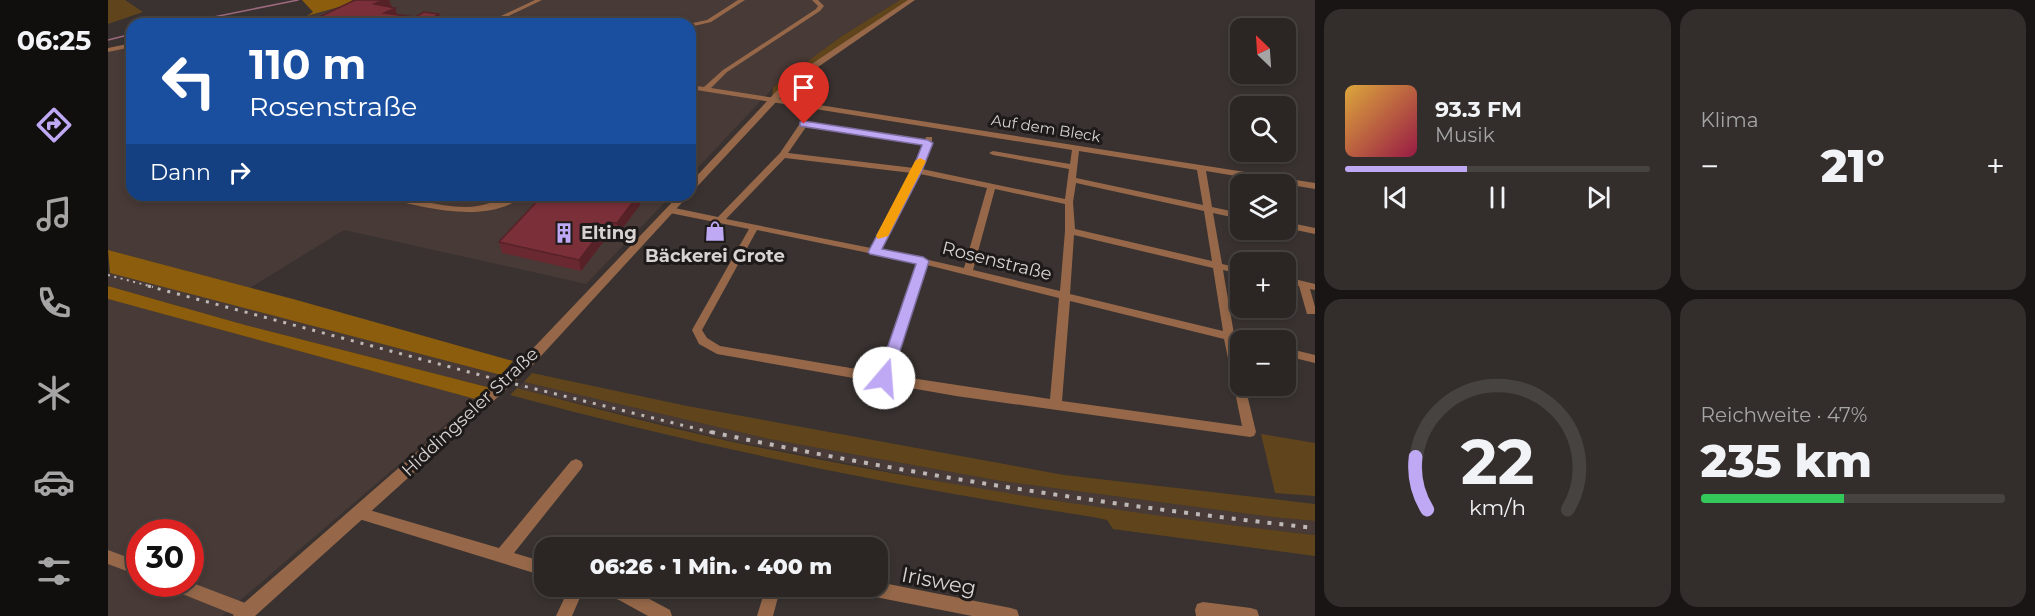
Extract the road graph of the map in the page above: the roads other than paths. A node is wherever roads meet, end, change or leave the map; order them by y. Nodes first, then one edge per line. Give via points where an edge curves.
1 (539, 0) edge
2 (741, 0) edge
3 (815, 0) edge
4 (912, 0) edge
5 (500, 18) edge
6 (696, 23) edge
7 (126, 47) edge
8 (110, 51) edge
9 (696, 88) edge
10 (706, 89) junction
11 (772, 99) junction
12 (1076, 147) junction
13 (993, 153) dead end
14 (783, 155) junction
15 (1073, 167) junction
16 (1201, 167) junction
17 (917, 171) junction
18 (1073, 180) junction
19 (696, 182) edge
20 (992, 185) junction
21 (1315, 186) edge
22 (411, 201) edge
23 (510, 201) edge
24 (678, 201) edge
25 (1069, 202) junction
26 (1206, 209) junction
27 (670, 210) junction
28 (1230, 214) edge
29 (720, 220) junction
30 (754, 227) junction
31 (1296, 227) edge
32 (1070, 231) junction
33 (1315, 231) edge
34 (874, 252) junction
35 (923, 261) junction
36 (1216, 266) junction
37 (1230, 269) edge
38 (968, 272) junction
39 (1296, 282) edge
40 (1303, 284) junction
41 (1315, 287) edge
42 (1065, 296) junction
43 (1311, 311) dead end
44 (1230, 337) joint
45 (1296, 354) edge
46 (1315, 359) edge
47 (884, 378) junction
48 (1242, 396) edge
49 (1056, 406) junction
50 (576, 465) dead end
51 (360, 513) junction
52 (502, 556) junction
53 (108, 557) edge
54 (126, 564) edge
55 (534, 566) edge
56 (888, 592) edge
57 (204, 596) edge
58 (573, 597) edge
59 (629, 597) edge
60 (771, 597) edge
61 (244, 614) edge
62 (564, 616) edge
63 (664, 616) edge
64 (765, 616) edge
65 (1011, 616) edge
66 (1204, 616) edge
67 (1251, 616) edge

1 - 5 street
2 - 6 street via 713,19
3 - 10 street via 821,6 818,10 725,71
4 - 11 street via 789,83
7 - 8 street
9 - 10 street, Auf dem Bleck
10 - 11 street, Auf dem Bleck
11 - 12 street, Auf dem Bleck
11 - 19 street
12 - 15 street
12 - 16 street, Auf dem Bleck
13 - 15 street
14 - 17 street
14 - 17 street via 804,124 929,140
14 - 29 street
15 - 18 street
16 - 21 street, Auf dem Bleck
16 - 26 street
17 - 20 street
17 - 34 street
18 - 25 street
18 - 26 street
20 - 25 street
20 - 38 street
22 - 23 street via 458,211 480,211
24 - 27 street, Hiddingseler Straße
25 - 32 street
26 - 28 street
26 - 36 street
27 - 29 street, Rosenstraße
27 - 51 street, Hiddingseler Straße via 525,364
29 - 30 street, Rosenstraße
30 - 34 street, Rosenstraße
30 - 47 street via 697,330 702,342 717,350
31 - 33 street
32 - 36 street
32 - 42 street
34 - 35 street, Rosenstraße
35 - 38 street, Rosenstraße
35 - 47 street
36 - 37 street
36 - 44 street
38 - 42 street, Rosenstraße
39 - 40 street
40 - 41 street
40 - 43 street
42 - 44 street, Rosenstraße
42 - 49 street
45 - 46 street
47 - 49 street
48 - 49 street via 1250,432
50 - 52 street
51 - 52 street
51 - 61 street, Hiddingseler Straße
52 - 55 street
53 - 54 street
56 - 65 street, Irisweg
57 - 61 street
58 - 62 street
59 - 63 street
60 - 64 street
66 - 67 street via 1203,610

